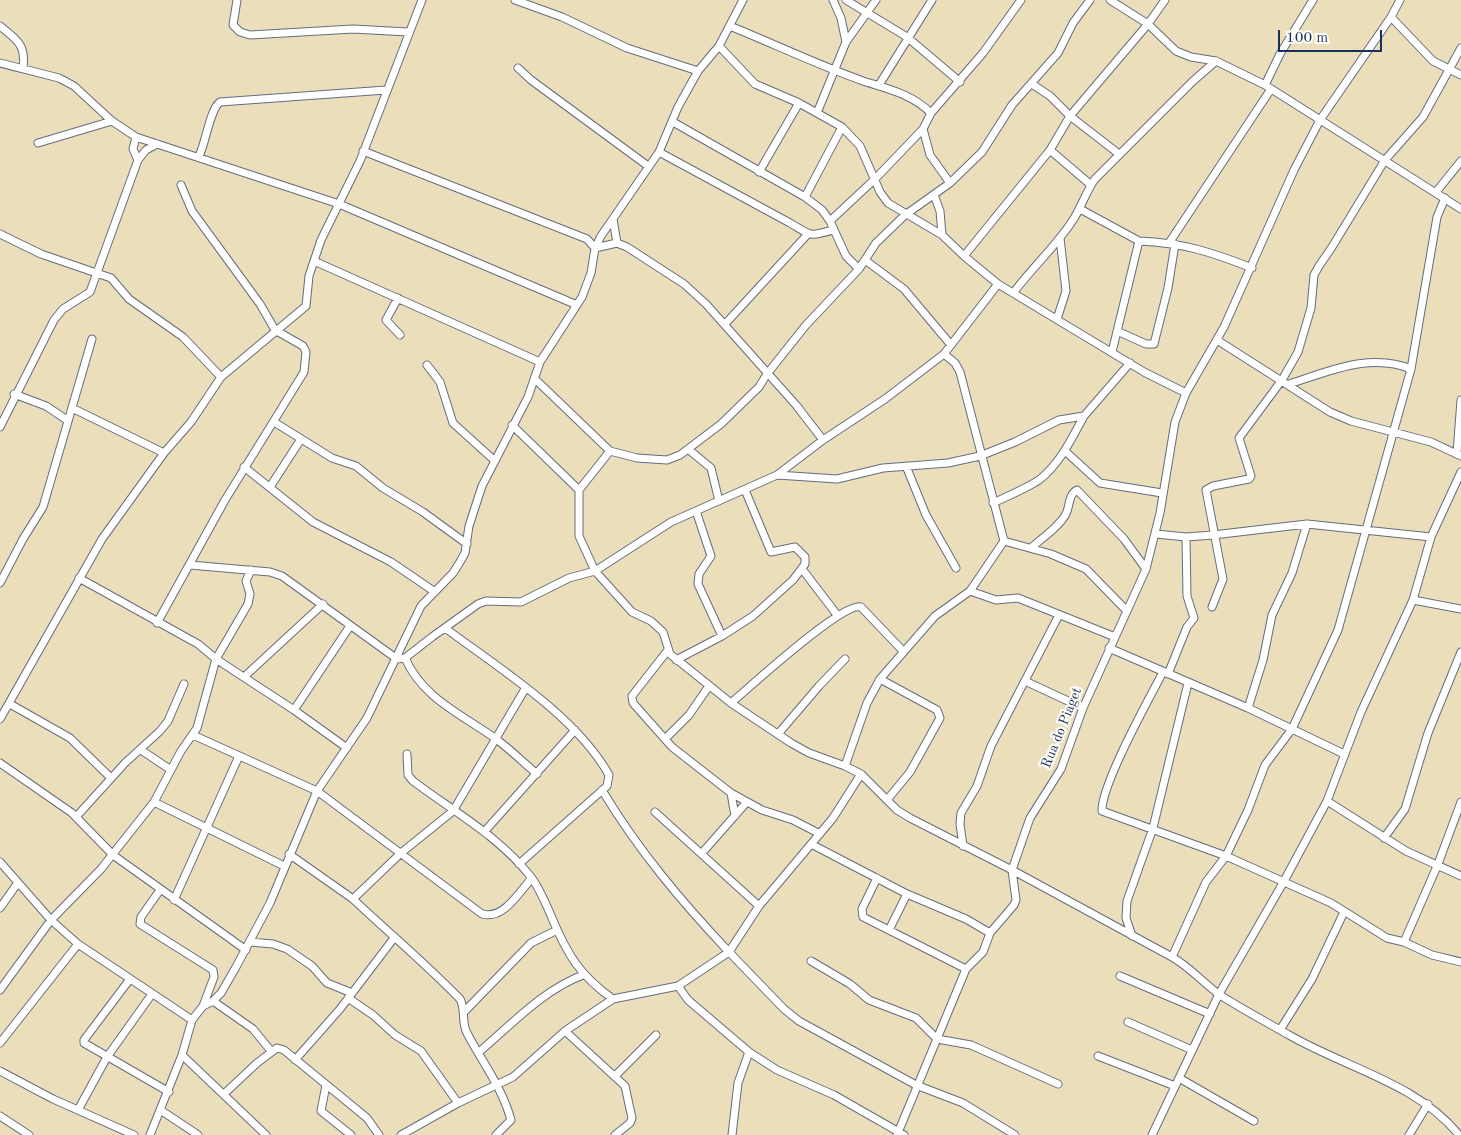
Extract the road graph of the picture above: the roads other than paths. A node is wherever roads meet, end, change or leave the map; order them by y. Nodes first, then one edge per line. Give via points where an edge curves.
1 (238, 0) edge
2 (422, 0) edge
3 (514, 0) edge
4 (743, 0) edge
5 (833, 0) edge
6 (846, 0) edge
7 (876, 0) edge
8 (932, 0) edge
9 (1021, 0) edge
10 (1090, 0) edge
11 (1110, 0) edge
12 (1165, 0) edge
13 (1313, 0) edge
14 (1400, 0) edge
15 (867, 12) junction
16 (1391, 17) junction
17 (1148, 24) junction
18 (0, 26) edge
19 (730, 26) junction
20 (408, 32) junction
21 (907, 37) junction
22 (846, 42) junction
23 (719, 46) junction
24 (1461, 48) edge
25 (1216, 61) junction
26 (0, 63) edge
27 (24, 68) junction
28 (518, 68) dead end
29 (836, 70) junction
30 (1449, 70) junction
31 (698, 71) junction
32 (1461, 75) edge
33 (960, 82) junction
34 (1032, 84) junction
35 (879, 85) junction
36 (1268, 87) junction
37 (386, 90) junction
38 (799, 103) junction
39 (817, 113) junction
40 (931, 113) junction
41 (1070, 116) junction
42 (1320, 120) junction
43 (112, 121) junction
44 (673, 122) junction
45 (842, 127) junction
46 (923, 129) junction
47 (136, 137) junction
48 (38, 143) dead end
49 (157, 144) junction
50 (1050, 150) junction
51 (364, 151) junction
52 (659, 152) junction
53 (1119, 154) junction
54 (199, 156) junction
55 (138, 160) junction
56 (1384, 160) junction
57 (1461, 161) edge
58 (648, 166) junction
59 (759, 172) junction
60 (875, 179) junction
61 (950, 183) junction
62 (181, 185) dead end
63 (1091, 185) junction
64 (1436, 192) junction
65 (934, 194) junction
66 (805, 197) junction
67 (1445, 198) junction
68 (339, 204) junction
69 (1080, 209) junction
70 (1461, 209) edge
71 (905, 215) junction
72 (613, 219) junction
73 (830, 221) junction
74 (834, 230) junction
75 (0, 234) edge
76 (806, 235) junction
77 (942, 235) junction
78 (601, 236) junction
79 (1060, 238) junction
80 (587, 239) junction
81 (1139, 241) junction
82 (617, 243) junction
83 (1172, 244) junction
84 (595, 248) junction
85 (964, 256) junction
86 (865, 260) junction
87 (314, 261) junction
88 (859, 268) junction
89 (1252, 268) junction
90 (97, 272) junction
91 (998, 284) junction
92 (1014, 292) junction
93 (398, 298) junction
94 (576, 305) junction
95 (1057, 319) junction
96 (726, 324) junction
97 (275, 330) junction
98 (1117, 331) junction
99 (400, 335) dead end
100 (92, 339) dead end
101 (1217, 340) junction
102 (951, 345) junction
103 (1112, 352) junction
104 (944, 354) junction
105 (540, 362) junction
106 (1130, 363) junction
107 (426, 365) dead end
108 (1411, 369) junction
109 (767, 374) junction
110 (222, 377) junction
111 (535, 379) junction
112 (1282, 380) junction
113 (1289, 384) junction
114 (1186, 393) junction
115 (14, 394) junction
116 (1461, 402) edge
117 (72, 408) junction
118 (1084, 416) junction
119 (68, 420) junction
120 (274, 422) junction
121 (512, 425) junction
122 (0, 427) edge
123 (1394, 431) junction
124 (301, 439) junction
125 (823, 440) junction
126 (688, 449) junction
127 (610, 451) junction
128 (1065, 451) junction
129 (164, 453) junction
130 (1459, 454) edge
131 (980, 456) junction
132 (495, 461) junction
133 (906, 466) junction
134 (244, 468) junction
135 (1461, 472) edge
136 (776, 475) junction
137 (270, 487) junction
138 (579, 490) junction
139 (745, 490) junction
140 (1162, 494) junction
141 (719, 501) junction
142 (993, 503) junction
143 (696, 511) junction
144 (1307, 524) junction
145 (1366, 530) junction
146 (1156, 534) junction
147 (1213, 535) junction
148 (1186, 537) junction
149 (1431, 537) junction
150 (1004, 541) junction
151 (467, 544) junction
152 (1031, 548) junction
153 (190, 565) junction
154 (956, 568) dead end
155 (802, 569) junction
156 (1146, 569) junction
157 (251, 570) junction
158 (595, 571) junction
159 (79, 578) junction
160 (0, 584) edge
161 (970, 591) junction
162 (435, 592) junction
163 (1414, 600) junction
164 (323, 604) junction
165 (1212, 606) dead end
166 (1461, 609) edge
167 (1127, 611) junction
168 (1059, 615) junction
169 (838, 616) junction
170 (157, 623) junction
171 (350, 626) junction
172 (445, 628) junction
173 (722, 636) junction
174 (1115, 637) junction
175 (1109, 648) junction
176 (668, 650) junction
177 (903, 651) junction
178 (1461, 652) edge
179 (405, 658) junction
180 (216, 659) junction
181 (397, 659) junction
182 (845, 659) dead end
183 (676, 660) junction
184 (1166, 673) junction
185 (244, 677) junction
186 (880, 678) junction
187 (1025, 681) junction
188 (1188, 683) junction
189 (184, 684) dead end
190 (709, 686) junction
191 (525, 689) junction
192 (732, 703) junction
193 (10, 704) junction
194 (1083, 708) junction
195 (1248, 708) junction
196 (294, 710) junction
197 (0, 719) edge
198 (1292, 729) junction
199 (575, 730) junction
200 (778, 734) junction
201 (193, 735) junction
202 (496, 739) junction
203 (665, 739) junction
204 (348, 748) junction
205 (141, 750) junction
206 (407, 754) dead end
207 (1344, 754) junction
208 (239, 756) junction
209 (0, 763) edge
210 (846, 766) junction
211 (171, 770) junction
212 (537, 774) junction
213 (861, 774) junction
214 (111, 778) junction
215 (602, 790) junction
216 (317, 791) junction
217 (731, 793) junction
218 (886, 800) junction
219 (1326, 801) junction
220 (154, 802) junction
221 (1461, 802) edge
222 (746, 803) junction
223 (453, 811) junction
224 (654, 812) dead end
225 (735, 816) junction
226 (76, 817) junction
227 (1153, 828) junction
228 (208, 829) junction
229 (485, 831) junction
230 (820, 834) junction
231 (1384, 838) junction
232 (811, 844) junction
233 (963, 846) junction
234 (401, 853) junction
235 (702, 853) junction
236 (289, 854) junction
237 (113, 855) junction
238 (1226, 856) junction
239 (0, 862) edge
240 (519, 864) junction
241 (1438, 864) junction
242 (284, 866) junction
243 (1012, 870) junction
244 (1461, 876) edge
245 (532, 878) junction
246 (877, 878) junction
247 (1283, 883) junction
248 (17, 884) junction
249 (160, 890) junction
250 (907, 894) junction
251 (353, 899) junction
252 (174, 900) junction
253 (759, 906) junction
254 (0, 908) edge
255 (1344, 912) junction
256 (51, 920) junction
257 (557, 930) junction
258 (889, 930) junction
259 (990, 933) junction
260 (1132, 936) junction
261 (394, 938) junction
262 (250, 942) junction
263 (1404, 942) junction
264 (78, 944) junction
265 (246, 950) junction
266 (729, 952) junction
267 (1172, 957) junction
268 (812, 960) dead end
269 (1461, 962) edge
270 (966, 969) junction
271 (584, 975) junction
272 (1120, 976) dead end
273 (130, 979) junction
274 (678, 986) junction
275 (0, 990) edge
276 (152, 994) junction
277 (1219, 994) junction
278 (350, 995) junction
279 (613, 999) junction
280 (213, 1001) junction
281 (203, 1006) junction
282 (464, 1012) junction
283 (1210, 1014) junction
284 (192, 1020) junction
285 (1128, 1022) dead end
286 (1280, 1030) junction
287 (565, 1032) junction
288 (656, 1035) dead end
289 (937, 1039) junction
290 (0, 1043) edge
291 (1192, 1050) junction
292 (271, 1051) junction
293 (479, 1052) junction
294 (749, 1052) junction
295 (182, 1055) junction
296 (1098, 1056) dead end
297 (107, 1057) junction
298 (295, 1060) junction
299 (0, 1071) edge
300 (615, 1076) junction
301 (1179, 1078) junction
302 (1058, 1084) dead end
303 (326, 1085) junction
304 (916, 1085) junction
305 (497, 1086) junction
306 (1175, 1086) junction
307 (169, 1092) junction
308 (224, 1094) junction
309 (458, 1103) junction
310 (1428, 1104) junction
311 (78, 1110) junction
312 (162, 1111) junction
313 (1, 1120) edge
314 (1254, 1121) dead end
315 (733, 1134) edge
316 (900, 1134) edge
317 (29, 1135) edge
318 (134, 1135) edge
319 (150, 1135) edge
320 (198, 1135) edge
321 (266, 1135) edge
322 (351, 1135) edge
323 (378, 1135) edge
324 (401, 1135) edge
325 (496, 1135) edge
326 (615, 1135) edge
327 (1015, 1135) edge
328 (1152, 1135) edge
329 (1410, 1135) edge
330 (1460, 1135) edge

1 - 20 street via 233,25 250,35 352,30
2 - 20 street
3 - 31 street via 562,17 626,48
4 - 19 street
5 - 22 street
6 - 15 street
7 - 15 street
8 - 21 street
9 - 33 street
10 - 34 street via 1058,52
11 - 17 street
12 - 17 street
13 - 36 street via 1280,54
14 - 16 street, Rua do Piaget
15 - 21 street
15 - 22 street
16 - 30 street via 1433,61
16 - 42 street, Rua do Piaget
17 - 25 street via 1176,50 1191,57
17 - 41 street
18 - 27 street via 22,48
19 - 23 street
19 - 29 street
20 - 37 street
21 - 33 street
21 - 35 street
22 - 29 street
23 - 31 street
23 - 38 street via 755,84
24 - 30 street
25 - 36 street
25 - 53 street
26 - 27 street
27 - 43 street via 74,86
28 - 58 street
29 - 35 street
29 - 39 street
30 - 32 street
30 - 56 street via 1422,117
31 - 44 street
33 - 40 street
34 - 41 street
34 - 61 street via 1006,113 982,152
35 - 40 street via 910,97
36 - 42 street
36 - 83 street
37 - 51 street
37 - 54 street via 220,102 212,110 207,138
38 - 39 street
38 - 59 street
39 - 45 street
40 - 46 street
41 - 50 street
41 - 53 street
42 - 56 street
42 - 89 street, Rua do Piaget via 1294,170
43 - 47 street
43 - 48 street
44 - 52 street
44 - 59 street
45 - 60 street via 860,146
45 - 66 street
46 - 60 street
46 - 61 street via 930,155
47 - 49 street
47 - 55 street via 133,149
49 - 54 street
49 - 55 street
50 - 63 street
50 - 85 street
51 - 68 street
51 - 80 street
52 - 58 street
52 - 76 street via 790,223
53 - 63 street
54 - 68 street
55 - 90 street
56 - 64 street
56 - 112 street via 1314,275 1311,308 1302,343
57 - 64 street
58 - 72 street
59 - 66 street
60 - 71 street via 884,198
60 - 73 street
61 - 65 street
62 - 97 street via 192,211 260,304
63 - 69 street
64 - 67 street
65 - 71 street
65 - 77 street via 940,211
66 - 73 street
67 - 70 street
67 - 108 street via 1437,217
68 - 87 street
68 - 94 street
69 - 79 street
69 - 81 street
71 - 77 street
71 - 86 street via 876,243
72 - 78 street
72 - 82 street
73 - 74 street
74 - 76 street
74 - 88 street via 846,256
75 - 90 street via 41,254
76 - 96 street
77 - 85 street
78 - 80 street
78 - 84 street
79 - 92 street
79 - 95 street via 1066,291
80 - 84 street
81 - 83 street
81 - 98 street
82 - 84 street
82 - 96 street via 684,284
83 - 89 street via 1205,250
83 - 98 street via 1168,288 1154,344 1146,344
84 - 94 street via 591,273
85 - 91 street
86 - 88 street
86 - 102 street via 904,289
87 - 93 street
87 - 97 street via 307,286 306,306 300,314
88 - 109 street via 806,325
89 - 101 street, Rua do Piaget
90 - 110 street via 111,278 129,299 173,328
90 - 115 street via 90,292 63,309 54,320 36,359
91 - 92 street
91 - 102 street
92 - 95 street
93 - 99 street via 386,320
93 - 105 street
94 - 105 street
95 - 103 street
96 - 109 street
97 - 110 street
97 - 120 street via 301,344 306,352 304,372
98 - 103 street
100 - 117 street
101 - 112 street
101 - 114 street, Rua do Piaget
102 - 104 street
103 - 106 street
104 - 125 street via 870,410
104 - 131 street via 956,363 960,372
105 - 111 street
106 - 114 street
106 - 118 street
107 - 132 street via 440,382 453,423
108 - 113 street via 1395,362 1368,362
108 - 123 street
109 - 125 street
109 - 126 street via 759,387 721,424
110 - 129 street via 191,422
111 - 121 street
111 - 127 street
112 - 113 street
112 - 147 street via 1239,438 1251,476 1249,479 1206,490
113 - 123 street via 1341,418
114 - 140 street, Rua do Piaget via 1175,422
115 - 119 street via 46,406
115 - 122 street
116 - 130 street
117 - 119 street
117 - 129 street
118 - 128 street
118 - 131 street via 1059,420
119 - 160 street via 43,507
120 - 124 street
120 - 134 street
121 - 132 street
121 - 138 street
123 - 130 street
123 - 145 street
124 - 137 street
124 - 151 street via 332,458 356,466 377,484
125 - 136 street
126 - 127 street via 667,460 629,458
126 - 141 street via 711,468
127 - 138 street
128 - 140 street via 1100,483
128 - 142 street via 1038,480
129 - 159 street via 102,539
131 - 133 street via 948,463
131 - 142 street
132 - 151 street via 474,508
133 - 136 street via 836,479
133 - 154 street via 926,514
134 - 137 street
134 - 153 street
135 - 149 street
136 - 139 street
137 - 162 street via 313,522 391,562
138 - 158 street via 579,536
139 - 141 street
139 - 155 street via 770,550 797,548 806,562
140 - 146 street, Rua do Piaget
141 - 143 street
142 - 150 street
143 - 158 street via 671,522
143 - 173 street via 711,556 699,574 698,584
144 - 145 street
144 - 147 street
144 - 195 street via 1292,573 1272,615 1263,660
145 - 149 street
145 - 198 street via 1338,630
146 - 148 street
146 - 156 street, Rua do Piaget
147 - 148 street
147 - 165 street via 1223,579
148 - 184 street via 1186,596 1194,618
149 - 163 street
150 - 152 street
150 - 161 street
151 - 162 street via 453,573
152 - 156 street via 1060,522 1072,493 1077,490 1124,539
152 - 167 street via 1086,569
153 - 157 street
153 - 170 street
155 - 169 street
155 - 173 street via 753,616
156 - 167 street, Rua do Piaget
157 - 164 street via 282,576
157 - 180 street via 246,581 250,594 248,604
158 - 172 street via 569,578 521,602 486,601
158 - 176 street via 632,612 651,621 663,632
159 - 170 street
159 - 193 street
161 - 168 street via 996,600 1018,598
161 - 177 street via 935,616
162 - 181 street via 421,606
163 - 166 street
163 - 207 street
164 - 171 street
164 - 185 street
167 - 174 street, Rua do Piaget
168 - 174 street
168 - 187 street
169 - 177 street via 856,606 861,607
169 - 192 street via 797,646
170 - 180 street via 182,634
171 - 181 street
171 - 196 street
172 - 179 street
172 - 191 street
173 - 183 street
174 - 175 street, Rua do Piaget
175 - 184 street
175 - 194 street, Rua do Piaget
176 - 183 street
176 - 203 street via 632,696
177 - 186 street
178 - 231 street via 1428,733 1405,809
179 - 181 street
179 - 202 street via 413,674 449,710
180 - 185 street
180 - 201 street
181 - 204 street
182 - 200 street
183 - 190 street
184 - 188 street
184 - 227 street via 1119,760 1102,807 1105,813
185 - 196 street
186 - 210 street via 867,703
186 - 218 street via 936,710 940,718 910,772
187 - 194 street
187 - 233 street via 991,746 977,786 961,813
188 - 195 street
188 - 227 street
189 - 205 street via 168,720
190 - 192 street
190 - 203 street via 689,715
191 - 199 street
191 - 202 street
192 - 200 street
193 - 197 street
193 - 214 street via 70,738
194 - 243 street, Rua do Piaget via 1061,769 1030,818
195 - 198 street
196 - 204 street
198 - 207 street
198 - 238 street via 1265,765
199 - 212 street
199 - 215 street via 609,775 607,786
200 - 210 street via 809,753
201 - 208 street
201 - 211 street
202 - 212 street
202 - 223 street
203 - 217 street
204 - 216 street
205 - 211 street
205 - 214 street
206 - 223 street via 408,775
207 - 219 street
208 - 216 street
208 - 228 street
209 - 226 street
210 - 213 street
211 - 220 street
212 - 229 street
213 - 218 street
213 - 230 street
214 - 226 street
215 - 240 street
215 - 266 street via 669,887
216 - 234 street
216 - 236 street
217 - 222 street
217 - 225 street
218 - 233 street via 910,818
219 - 231 street
219 - 247 street
220 - 228 street
220 - 237 street
221 - 241 street
222 - 225 street
222 - 230 street
223 - 229 street via 466,816
223 - 234 street
224 - 235 street
225 - 235 street
226 - 237 street
227 - 238 street
227 - 260 street via 1127,901 1126,918
228 - 242 street
228 - 252 street
229 - 240 street
230 - 232 street
231 - 241 street via 1406,852
232 - 246 street
232 - 253 street
233 - 243 street
234 - 245 street via 482,914 490,916 502,911
234 - 251 street
235 - 253 street
236 - 242 street
236 - 251 street
237 - 249 street
237 - 256 street
238 - 247 street
238 - 267 street via 1206,882
239 - 248 street
240 - 245 street
241 - 244 street
241 - 263 street
242 - 262 street via 270,904
243 - 259 street, Rua do Piaget via 1016,900
243 - 260 street
245 - 257 street
246 - 250 street
246 - 258 street via 862,913
247 - 255 street
247 - 277 street
248 - 254 street
248 - 256 street
249 - 252 street
249 - 281 street via 141,917 140,924 213,970 214,977
250 - 258 street
250 - 259 street
251 - 261 street
252 - 265 street
253 - 266 street
255 - 263 street via 1386,938
255 - 286 street via 1312,979
256 - 264 street
256 - 275 street
257 - 271 street
257 - 282 street via 531,943
258 - 270 street
259 - 270 street, Rua do Piaget via 983,952
260 - 267 street
261 - 278 street
261 - 282 street via 424,961 460,999
262 - 265 street
262 - 278 street via 273,944 287,950 312,966 328,983
263 - 269 street via 1432,955
264 - 273 street
264 - 290 street
265 - 280 street
266 - 274 street
266 - 304 street via 799,1021
267 - 277 street
268 - 289 street via 869,1000 916,1018
270 - 289 street, Rua do Piaget
271 - 279 street
271 - 293 street via 548,993
272 - 283 street
273 - 276 street
273 - 297 street via 84,1040
274 - 279 street
274 - 294 street via 688,1000
276 - 284 street
276 - 297 street
277 - 283 street
277 - 286 street
278 - 298 street
278 - 309 street via 395,1035 420,1051
279 - 287 street
280 - 281 street
280 - 292 street via 253,1029
281 - 284 street
282 - 293 street via 466,1032
283 - 291 street
284 - 295 street
285 - 291 street
286 - 310 street
287 - 300 street
287 - 305 street via 513,1077
288 - 300 street
289 - 302 street via 970,1045
289 - 304 street, Rua do Piaget
291 - 301 street
292 - 298 street via 277,1048 284,1050
292 - 308 street
293 - 305 street
294 - 315 street via 738,1083
294 - 316 street via 777,1070 834,1095
295 - 307 street
295 - 308 street
296 - 306 street
297 - 307 street
297 - 311 street
298 - 303 street
299 - 311 street
300 - 326 street via 627,1090 632,1118
301 - 306 street
301 - 314 street
303 - 322 street via 322,1111
303 - 323 street via 367,1118
304 - 316 street, Rua do Piaget
304 - 327 street via 963,1103
305 - 309 street
305 - 325 street via 511,1120
306 - 328 street
307 - 312 street
308 - 321 street
309 - 324 street
310 - 329 street
310 - 330 street
311 - 318 street
312 - 319 street
312 - 320 street
313 - 317 street

